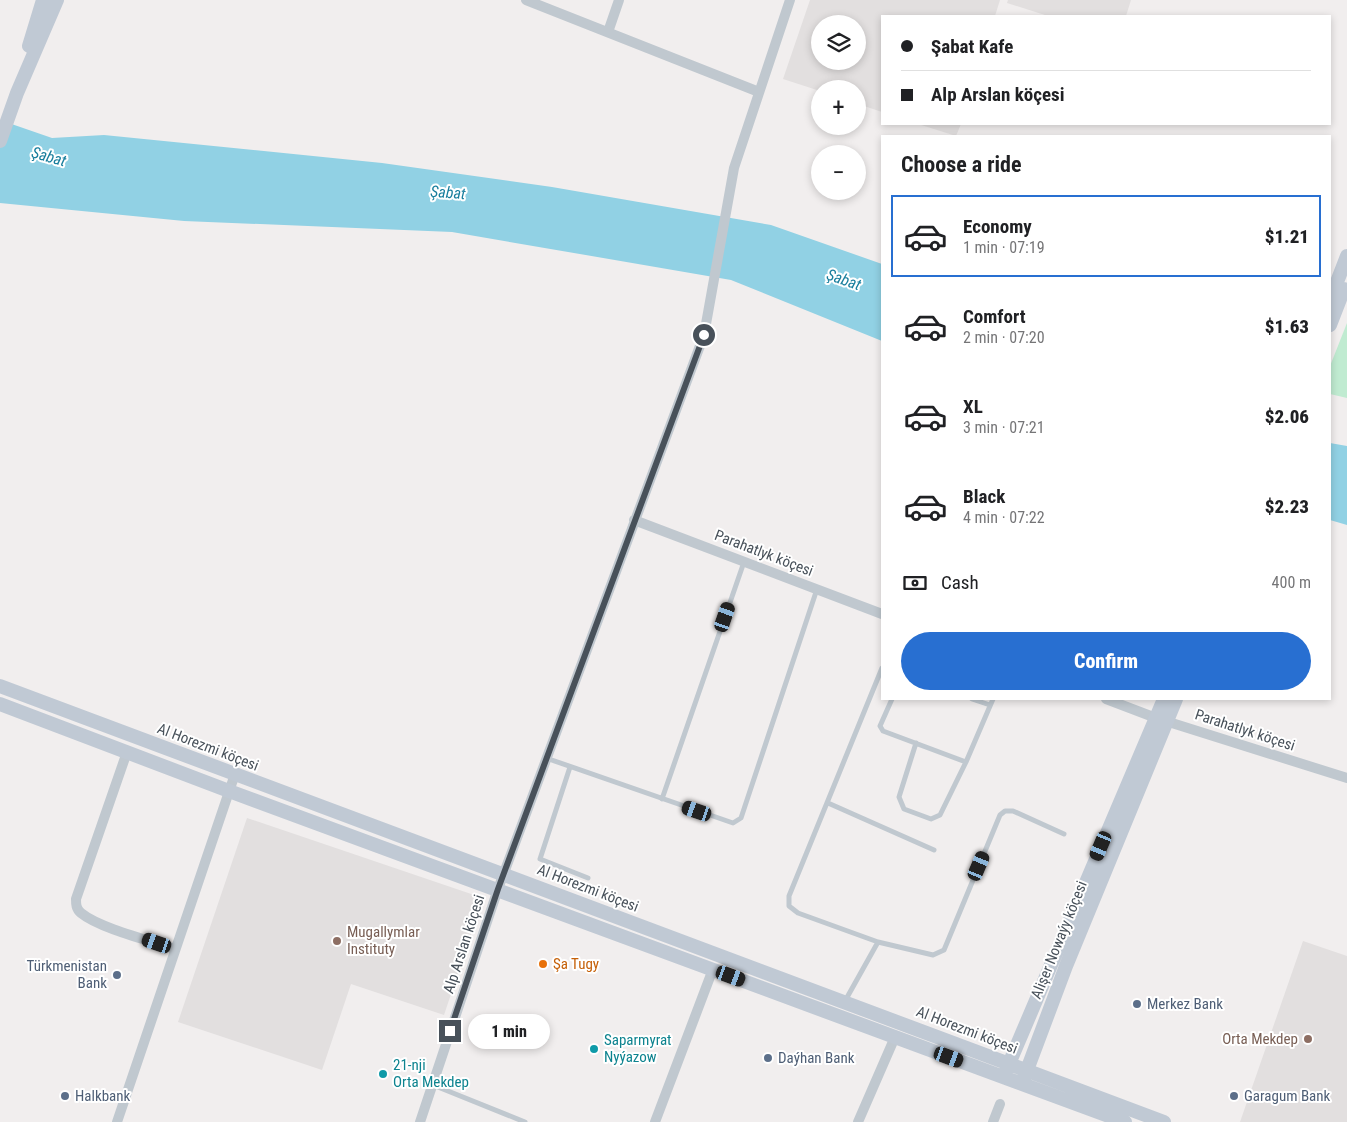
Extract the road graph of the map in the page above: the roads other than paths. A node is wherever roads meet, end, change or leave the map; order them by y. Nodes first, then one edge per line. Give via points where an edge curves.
1 (43, 0) edge
2 (57, 0) edge
3 (526, 0) edge
4 (558, 0) edge
5 (619, 0) edge
6 (790, 0) edge
7 (554, 11) junction
8 (608, 32) junction
9 (759, 92) junction
10 (17, 93) junction
11 (0, 141) edge
12 (1347, 256) edge
13 (1347, 282) edge
14 (1331, 297) edge
15 (1331, 322) edge
16 (634, 520) junction
17 (744, 562) junction
18 (817, 589) junction
19 (881, 614) edge
20 (881, 670) edge
21 (0, 686) edge
22 (892, 700) edge
23 (975, 700) edge
24 (992, 700) edge
25 (1109, 700) edge
26 (1164, 700) edge
27 (1175, 700) edge
28 (0, 704) edge
29 (990, 705) junction
30 (1161, 719) junction
31 (916, 743) junction
32 (127, 752) junction
33 (546, 758) junction
34 (966, 762) junction
35 (570, 767) junction
36 (235, 774) junction
37 (1347, 778) edge
38 (229, 791) junction
39 (662, 799) junction
40 (828, 803) junction
41 (1064, 834) dead end
42 (934, 850) dead end
43 (503, 874) junction
44 (588, 878) dead end
45 (498, 889) junction
46 (878, 942) junction
47 (175, 949) junction
48 (713, 969) junction
49 (845, 1002) junction
50 (895, 1037) junction
51 (1009, 1064) junction
52 (1004, 1077) junction
53 (1024, 1077) junction
54 (433, 1085) junction
55 (1000, 1104) dead end
56 (117, 1122) edge
57 (420, 1122) edge
58 (525, 1122) edge
59 (654, 1122) edge
60 (858, 1122) edge
61 (993, 1122) edge
62 (1125, 1122) edge
63 (1164, 1122) edge

1 - 10 street
2 - 10 street
3 - 7 street
4 - 7 street
5 - 8 street
6 - 9 street, Alp Arslan köçesi
7 - 8 street
8 - 9 street
9 - 16 street, Alp Arslan köçesi via 734,168 704,335
10 - 11 street
12 - 14 street
13 - 15 street
16 - 17 street, Parahatlyk köçesi
16 - 33 street, Alp Arslan köçesi
17 - 18 street, Parahatlyk köçesi
17 - 39 lane
18 - 19 street, Parahatlyk köçesi
18 - 39 lane via 741,818 733,823
20 - 40 lane
21 - 36 street, Al Horezmi köçesi
22 - 31 lane via 880,726 883,731
23 - 29 lane
24 - 29 lane
25 - 30 street, Parahatlyk köçesi
26 - 30 street, Alişer Nowaýy köçesi
27 - 30 street, Alişer Nowaýy köçesi
28 - 32 street, Al Horezmi köçesi
29 - 34 lane
30 - 37 street, Parahatlyk köçesi
30 - 51 street, Alişer Nowaýy köçesi
30 - 53 street, Alişer Nowaýy köçesi
31 - 34 lane
31 - 34 lane via 899,797 904,809 931,819 940,816
32 - 38 street, Al Horezmi köçesi
32 - 47 street via 76,898 76,907 80,913 102,924
33 - 35 lane
33 - 43 street, Alp Arslan köçesi
35 - 39 lane
35 - 44 lane via 540,859
36 - 38 street
36 - 43 street, Al Horezmi köçesi
38 - 45 street, Al Horezmi köçesi
38 - 47 street
40 - 42 lane
40 - 46 lane via 790,896 790,906 798,913
41 - 46 lane via 1013,811 1005,811 1000,815 944,950 933,955
43 - 45 street, Alp Arslan köçesi
43 - 49 street, Al Horezmi köçesi
45 - 48 street, Al Horezmi köçesi
45 - 54 street, Alp Arslan köçesi
46 - 49 lane
47 - 56 street
48 - 50 street, Al Horezmi köçesi
48 - 59 street
49 - 51 street, Al Horezmi köçesi
50 - 52 street, Al Horezmi köçesi
50 - 60 street
51 - 52 street, Alişer Nowaýy köçesi
51 - 53 street, Al Horezmi köçesi
52 - 53 street, Al Horezmi köçesi
53 - 62 street, Al Horezmi köçesi
53 - 63 street, Al Horezmi köçesi
54 - 57 street, Alp Arslan köçesi
54 - 58 lane
55 - 61 street

